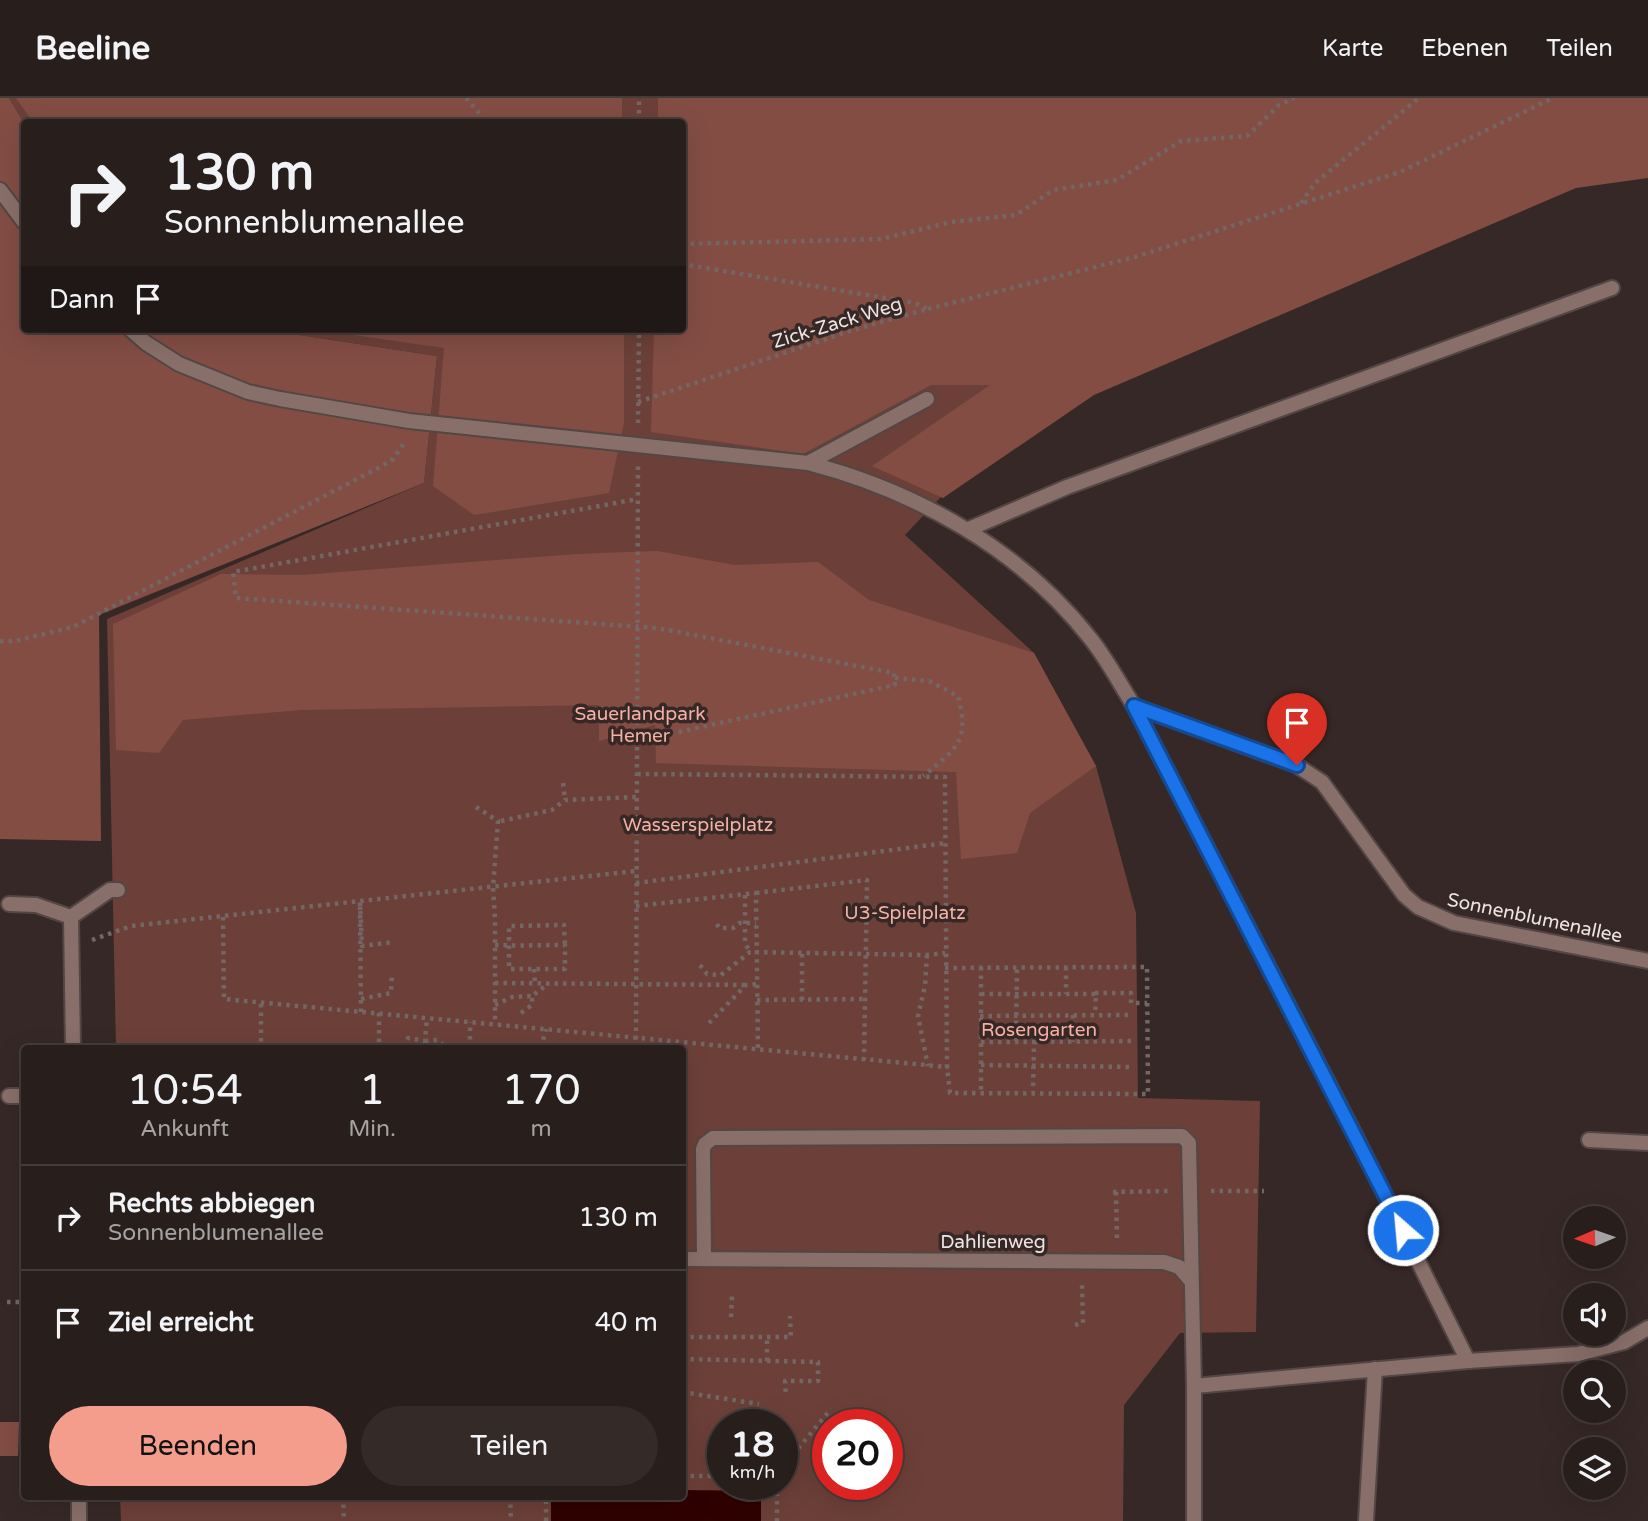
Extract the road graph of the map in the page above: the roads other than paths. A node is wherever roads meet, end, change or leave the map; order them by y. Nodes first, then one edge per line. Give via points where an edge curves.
1 (0, 190) edge
2 (21, 218) edge
3 (1612, 288) dead end
4 (135, 333) edge
5 (927, 399) dead end
6 (808, 463) junction
7 (969, 529) junction
8 (1134, 706) junction
9 (118, 890) dead end
10 (9, 904) dead end
11 (71, 917) junction
12 (1648, 961) edge
13 (74, 1045) edge
14 (9, 1096) dead end
15 (21, 1096) edge
16 (1590, 1140) dead end
17 (1648, 1143) edge
18 (686, 1259) edge
19 (704, 1259) junction
20 (1191, 1281) junction
21 (1648, 1328) edge
22 (1468, 1361) junction
23 (1374, 1369) junction
24 (1194, 1387) junction
25 (79, 1500) edge
26 (79, 1521) edge
27 (1194, 1521) edge
28 (1366, 1521) edge

1 - 2 street
3 - 7 street via 1066,487
4 - 6 street via 179,364 248,392 408,421
5 - 6 street
6 - 7 street via 885,487
7 - 8 street via 1072,616
8 - 12 street, Sonnenblumenallee via 1310,772 1404,895 1428,912 1454,923
8 - 22 street
9 - 11 street via 110,890
10 - 11 street via 36,905
11 - 13 street
14 - 15 street
16 - 17 street
18 - 19 street, Dahlienweg
19 - 20 street, Dahlienweg via 1164,1262 1179,1267
19 - 20 street via 703,1149 713,1138 1182,1136 1189,1143
20 - 24 street
21 - 22 street via 1624,1342 1578,1354
22 - 23 street
23 - 24 street
23 - 28 street
24 - 27 street
25 - 26 street

